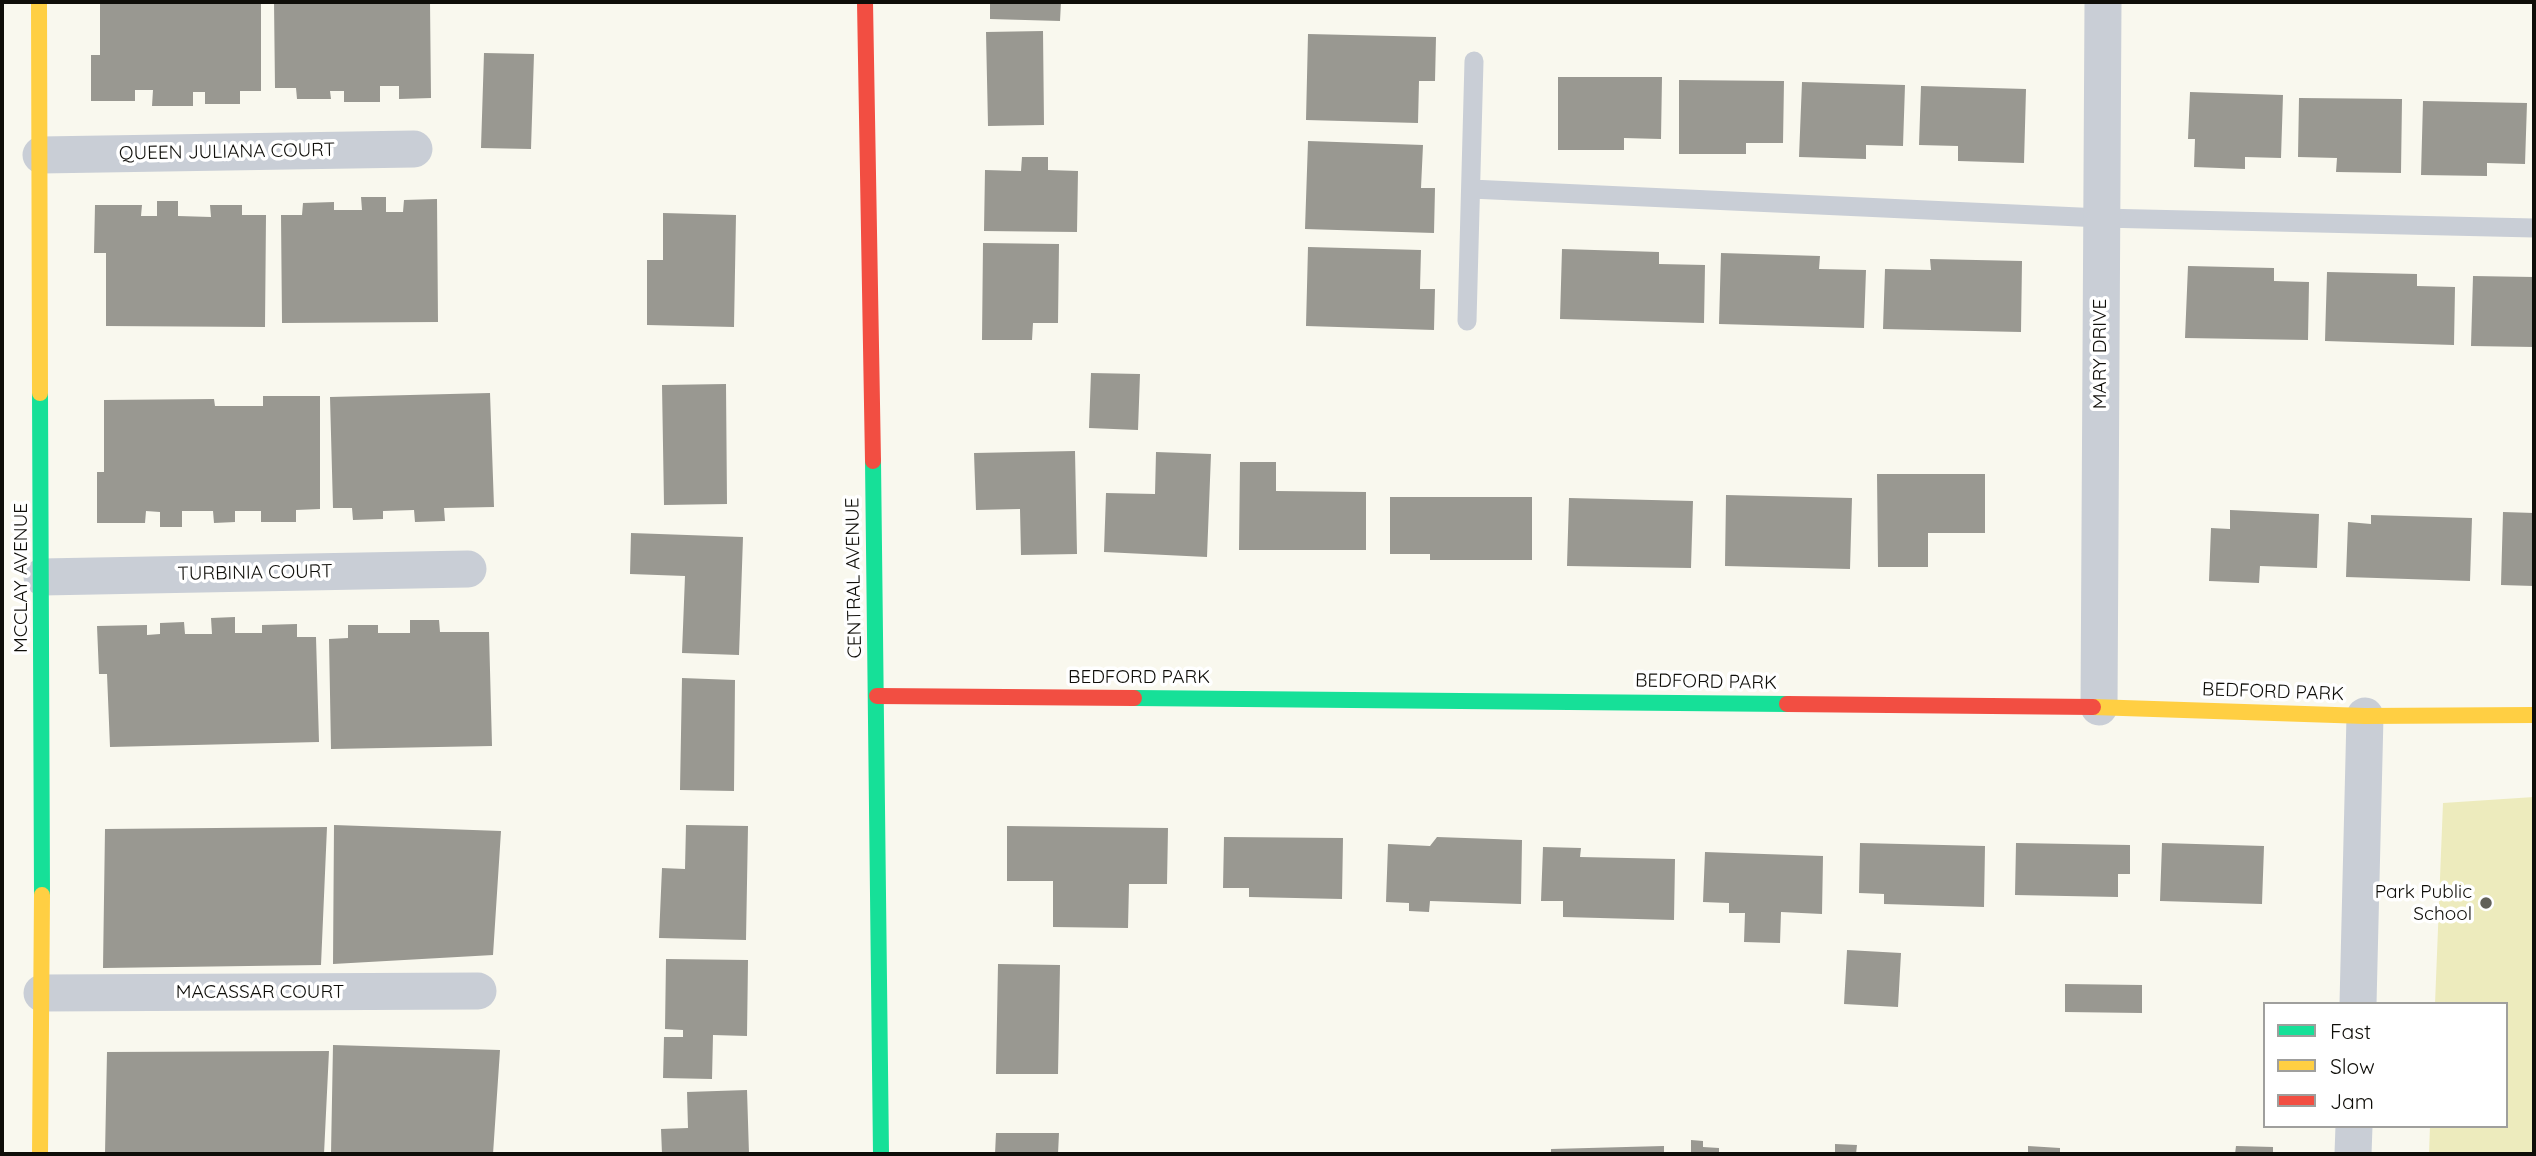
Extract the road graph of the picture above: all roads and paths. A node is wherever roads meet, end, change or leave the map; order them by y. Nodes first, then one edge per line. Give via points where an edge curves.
1 (39, 2) edge
2 (865, 2) edge
3 (2104, 2) edge
4 (1474, 61) dead end
5 (414, 149) dead end
6 (41, 155) junction
7 (1471, 189) junction
8 (2101, 218) junction
9 (2534, 228) edge
10 (1467, 321) dead end
11 (468, 569) dead end
12 (42, 577) junction
13 (877, 695) junction
14 (2099, 707) junction
15 (2534, 715) edge
16 (2365, 716) junction
17 (478, 991) dead end
18 (42, 993) junction
19 (2358, 1002) edge
20 (2354, 1128) edge
21 (40, 1154) edge
22 (881, 1154) edge
23 (2353, 1154) edge

1 - 6 street, MCCLAY AVENUE
2 - 13 street, CENTRAL AVENUE
3 - 8 street, MARY DRIVE
4 - 7 lane
5 - 6 street, QUEEN JULIANA COURT
6 - 12 street, MCCLAY AVENUE
7 - 8 lane
7 - 10 lane
8 - 9 lane
8 - 14 street, MARY DRIVE
11 - 12 street, TURBINIA COURT
12 - 18 street, MCCLAY AVENUE
13 - 14 street, BEDFORD PARK
13 - 22 street, CENTRAL AVENUE
14 - 16 street, BEDFORD PARK
15 - 16 street, BEDFORD PARK
16 - 19 street
17 - 18 street, MACASSAR COURT
18 - 21 street, MCCLAY AVENUE
20 - 23 street

